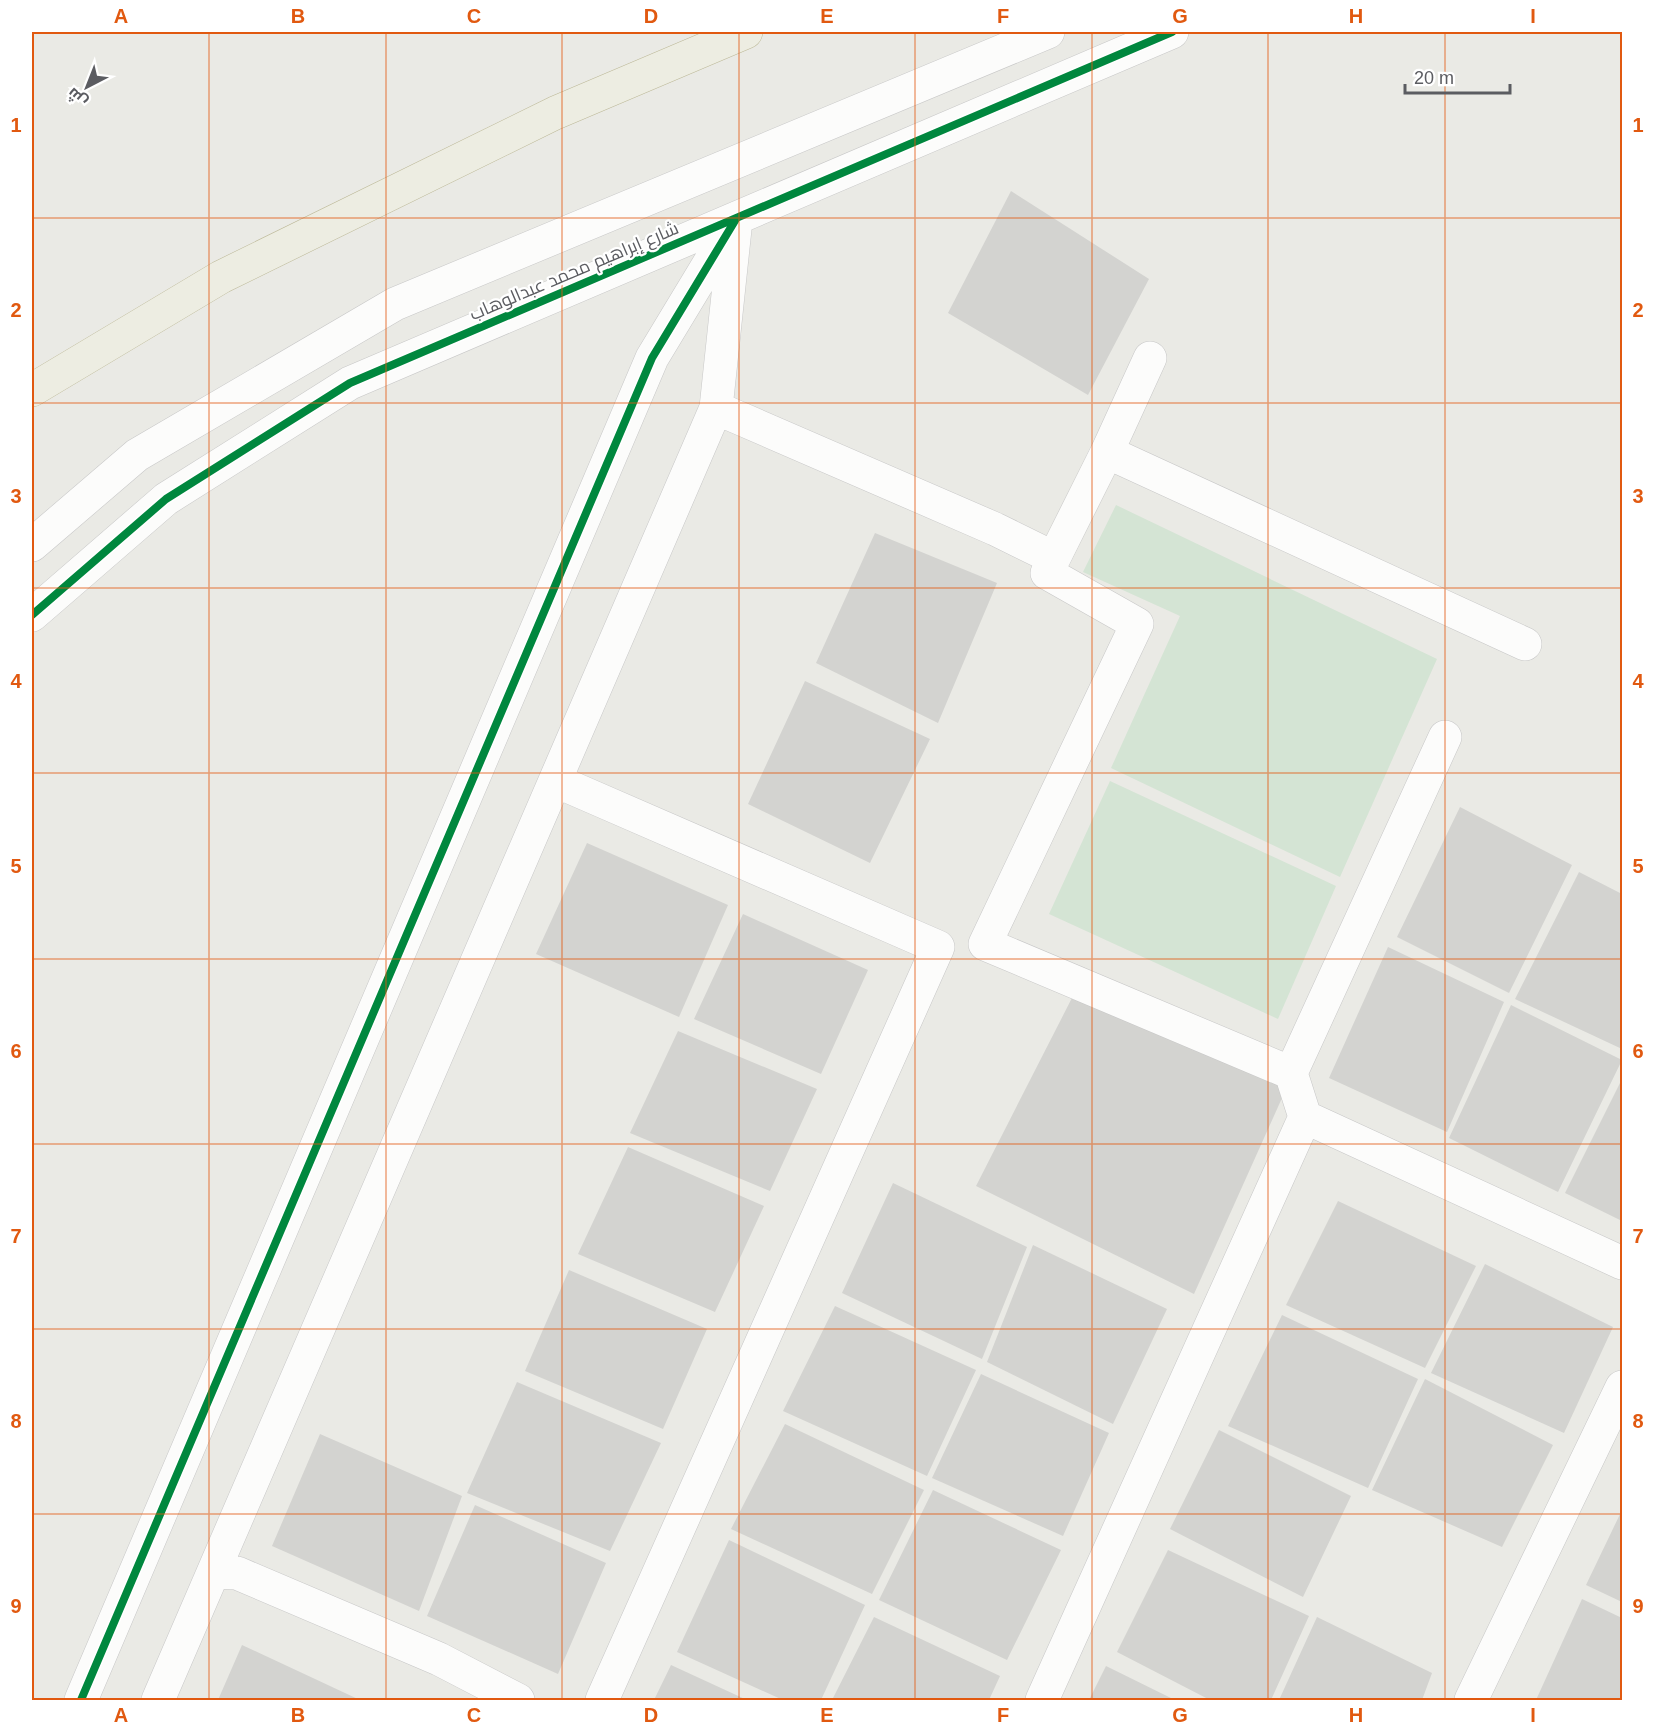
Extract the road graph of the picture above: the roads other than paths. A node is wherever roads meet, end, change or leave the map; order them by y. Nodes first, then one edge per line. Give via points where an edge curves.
1 (746, 32) edge
2 (1048, 32) edge
3 (1172, 32) edge
4 (736, 219) junction
5 (1150, 358) dead end
6 (32, 390) edge
7 (716, 408) junction
8 (1107, 452) junction
9 (32, 545) edge
10 (1054, 558) junction
11 (32, 615) edge
12 (1525, 644) dead end
13 (1445, 737) dead end
14 (556, 781) junction
15 (985, 944) junction
16 (938, 947) junction
17 (1291, 1073) junction
18 (1305, 1117) junction
19 (1623, 1263) edge
20 (1623, 1387) edge
21 (214, 1572) junction
22 (81, 1701) edge
23 (158, 1701) edge
24 (518, 1701) edge
25 (602, 1701) edge
26 (1042, 1701) edge
27 (1471, 1701) edge

1 - 6 highway via 555,113 221,277
2 - 9 street via 395,304 137,455
3 - 4 street, شارع إبراهيم محمد عبدالوهاب
4 - 7 street
4 - 11 street, شارع إبراهيم محمد عبدالوهاب via 350,383 166,499
4 - 22 street via 652,358
5 - 8 street
7 - 10 street
7 - 14 street
8 - 10 street
8 - 12 street
10 - 15 street via 1047,573 1137,624
13 - 17 street
14 - 16 street
14 - 21 street
15 - 16 street
15 - 17 street
16 - 25 street
17 - 18 street
18 - 19 street
18 - 26 street
20 - 27 street
21 - 23 street
21 - 24 street via 237,1573 439,1659

